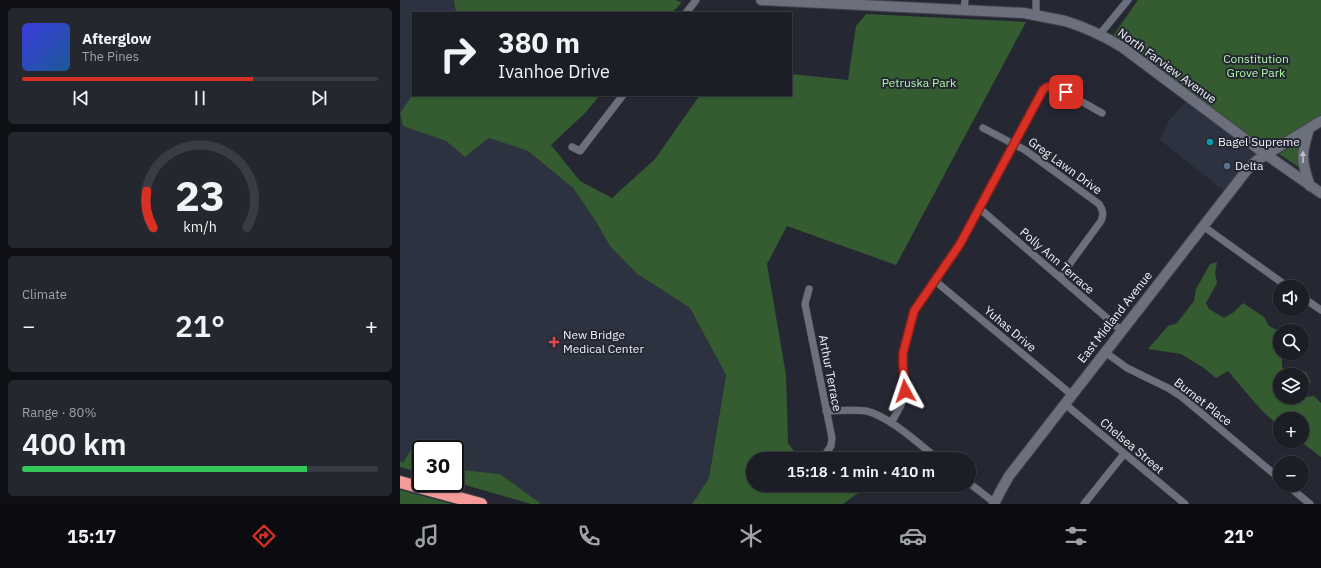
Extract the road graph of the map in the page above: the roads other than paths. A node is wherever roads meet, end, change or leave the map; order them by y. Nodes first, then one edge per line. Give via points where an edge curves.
1 (696, 0) edge
2 (761, 0) edge
3 (1036, 0) edge
4 (1128, 0) edge
5 (857, 2) edge
6 (964, 5) edge
7 (687, 12) edge
8 (1036, 16) junction
9 (1100, 34) junction
10 (622, 96) edge
11 (1102, 113) dead end
12 (1321, 121) edge
13 (983, 128) dead end
14 (1309, 129) junction
15 (1014, 143) junction
16 (572, 147) dead end
17 (1267, 155) junction
18 (1310, 186) junction
19 (1321, 193) edge
20 (979, 208) junction
21 (1203, 226) junction
22 (1060, 277) junction
23 (934, 280) junction
24 (1278, 280) edge
25 (809, 289) dead end
26 (1309, 302) edge
27 (1321, 310) edge
28 (1122, 330) junction
29 (1105, 352) junction
30 (1072, 395) junction
31 (1065, 404) junction
32 (826, 412) junction
33 (891, 423) junction
34 (828, 452) edge
35 (929, 452) edge
36 (1124, 454) junction
37 (1273, 473) edge
38 (400, 482) edge
39 (976, 489) edge
40 (1295, 492) edge
41 (994, 503) edge
42 (1183, 503) edge
43 (481, 504) edge
44 (1084, 504) edge
45 (1310, 504) edge

1 - 7 street
2 - 5 street, North Farview Avenue
3 - 8 street
4 - 9 street
5 - 6 street, North Farview Avenue
6 - 8 street, North Farview Avenue
8 - 9 street, North Farview Avenue via 1082,26
9 - 17 street, North Farview Avenue via 1122,47
10 - 16 street via 580,151
11 - 15 street via 1051,86 1043,90
12 - 14 street, East Midland Avenue
13 - 15 street, Greg Lawn Drive
14 - 17 street, East Midland Avenue
18 -> 14 street via 1302,158
15 - 20 street
15 - 22 street, Greg Lawn Drive via 1102,208 1101,221
17 - 18 street, North Farview Avenue
17 - 21 street, East Midland Avenue via 1247,170
18 - 19 street, North Farview Avenue
20 - 22 street, Polly Ann Terrace
20 - 23 street via 960,244
21 - 24 street
21 - 28 street, East Midland Avenue
22 - 28 street, Polly Ann Terrace
23 - 30 street, Yuhas Drive
23 - 33 street via 917,304 911,318 903,353 905,391 900,408
25 - 32 street, Arthur Terrace via 805,304
26 - 27 street
28 - 29 street, East Midland Avenue
29 - 30 street, East Midland Avenue
29 - 37 street, Burnet Place via 1127,368 1182,397
30 - 31 street, East Midland Avenue
31 - 36 street, Chelsea Street
31 - 41 street, East Midland Avenue via 1010,476
32 - 33 street via 867,412
32 - 34 street, Arthur Terrace via 832,440
33 - 35 street
36 - 42 street, Chelsea Street
36 - 44 street
38 - 43 highway
39 - 41 street
40 - 45 street

